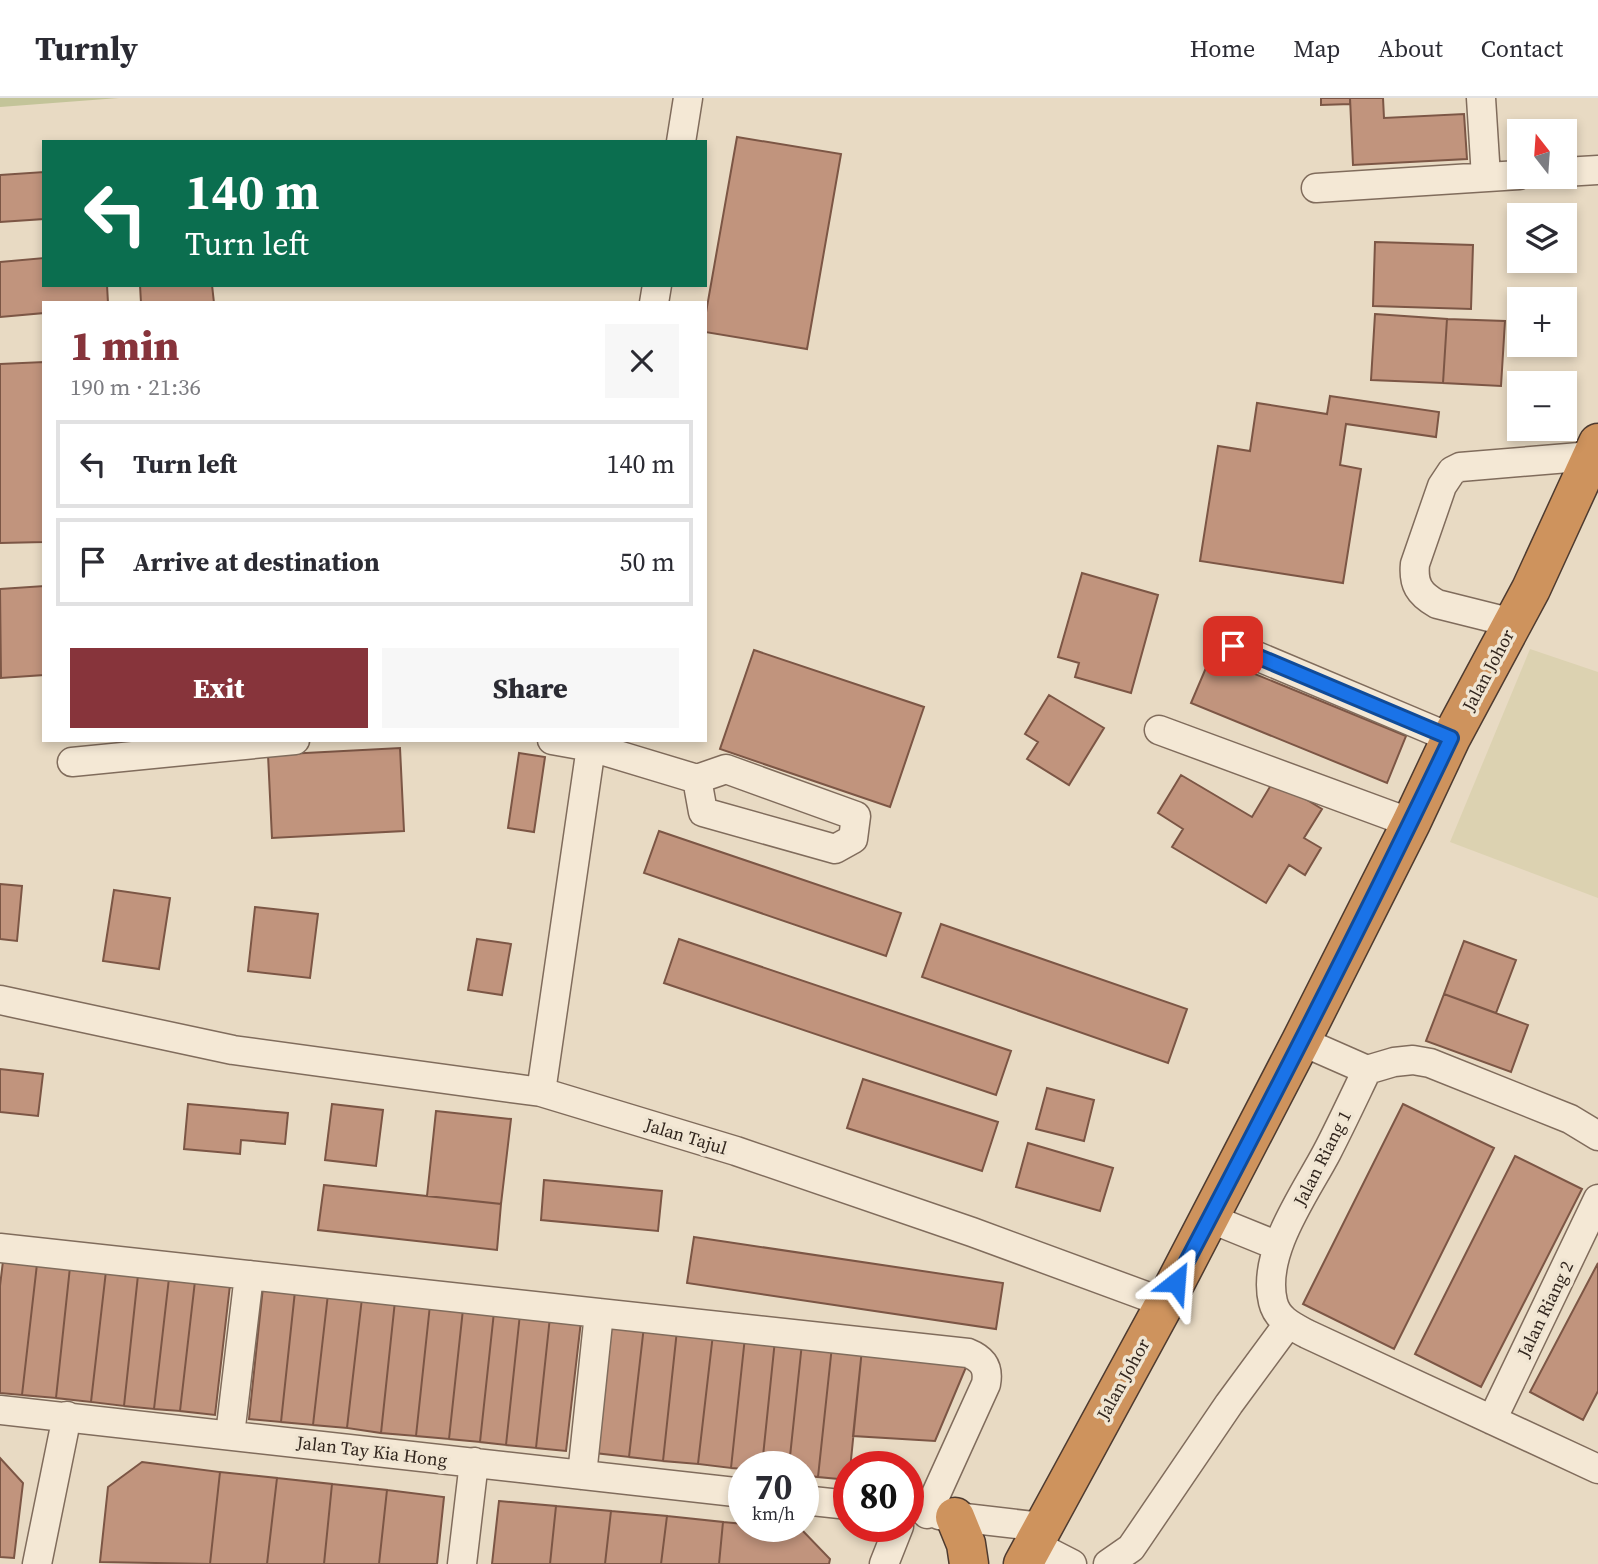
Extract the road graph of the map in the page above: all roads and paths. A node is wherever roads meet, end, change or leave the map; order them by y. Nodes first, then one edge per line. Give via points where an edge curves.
1 (688, 98) edge
2 (1481, 98) edge
3 (681, 140) edge
4 (1598, 170) edge
5 (1577, 171) edge
6 (1507, 176) edge
7 (1486, 177) junction
8 (1316, 188) dead end
9 (1595, 450) edge
10 (1513, 623) junction
11 (1233, 646) dead end
12 (1159, 730) dead end
13 (1451, 738) junction
14 (275, 742) edge
15 (572, 742) edge
16 (591, 744) edge
17 (72, 762) dead end
18 (697, 779) junction
19 (1411, 823) junction
20 (0, 1000) edge
21 (1301, 1041) junction
22 (1367, 1070) junction
23 (541, 1092) junction
24 (1598, 1136) edge
25 (1598, 1199) edge
26 (1209, 1218) junction
27 (1278, 1246) junction
28 (0, 1248) edge
29 (249, 1275) junction
30 (1165, 1303) junction
31 (599, 1313) junction
32 (1288, 1324) junction
33 (0, 1410) edge
34 (67, 1416) junction
35 (1492, 1420) junction
36 (230, 1435) junction
37 (474, 1462) junction
38 (1598, 1469) edge
39 (582, 1475) junction
40 (728, 1491) edge
41 (930, 1514) edge
42 (893, 1542) edge
43 (1033, 1545) edge
44 (37, 1564) edge
45 (463, 1564) edge
46 (884, 1564) edge
47 (969, 1564) edge
48 (1072, 1564) edge
49 (1108, 1564) edge

1 - 3 street
2 - 7 street
4 - 5 street
6 - 7 street
7 - 8 street
9 - 10 highway, Jalan Johor
9 - 10 street via 1469,465 1452,471 1442,486 1415,564 1418,589 1437,604
10 - 13 highway, Jalan Johor
11 - 13 street
12 - 19 street
13 - 19 highway, Jalan Johor
14 - 17 street
15 - 16 street
16 - 18 street
16 - 23 street
18 - 18 street via 726,769 856,816 853,839 835,849 703,812
19 - 21 highway, Jalan Johor
20 - 23 street, Jalan Tajul via 233,1050
21 - 22 street
21 - 26 highway, Jalan Johor
22 - 24 street via 1394,1062 1430,1063 1570,1119
22 - 27 street, Jalan Riang 1
23 - 30 street, Jalan Tajul via 736,1151
25 - 35 street, Jalan Riang 2
26 - 27 street
26 - 30 highway, Jalan Johor
27 - 32 street, Jalan Riang 1 via 1273,1304
28 - 29 street
29 - 31 street
29 - 36 street
30 - 43 highway, Jalan Johor
31 - 39 street
31 - 41 street via 978,1357 988,1374 986,1384
32 - 35 street
32 - 49 street via 1131,1548
33 - 34 street, Jalan Tay Kia Hong
34 - 36 street, Jalan Tay Kia Hong
34 - 44 street
35 - 38 street
36 - 37 street, Jalan Tay Kia Hong
37 - 39 street, Jalan Tay Kia Hong
37 - 45 street
39 - 40 street, Jalan Tay Kia Hong
41 - 43 street
41 - 47 highway via 966,1544
42 - 46 street
43 - 48 street

